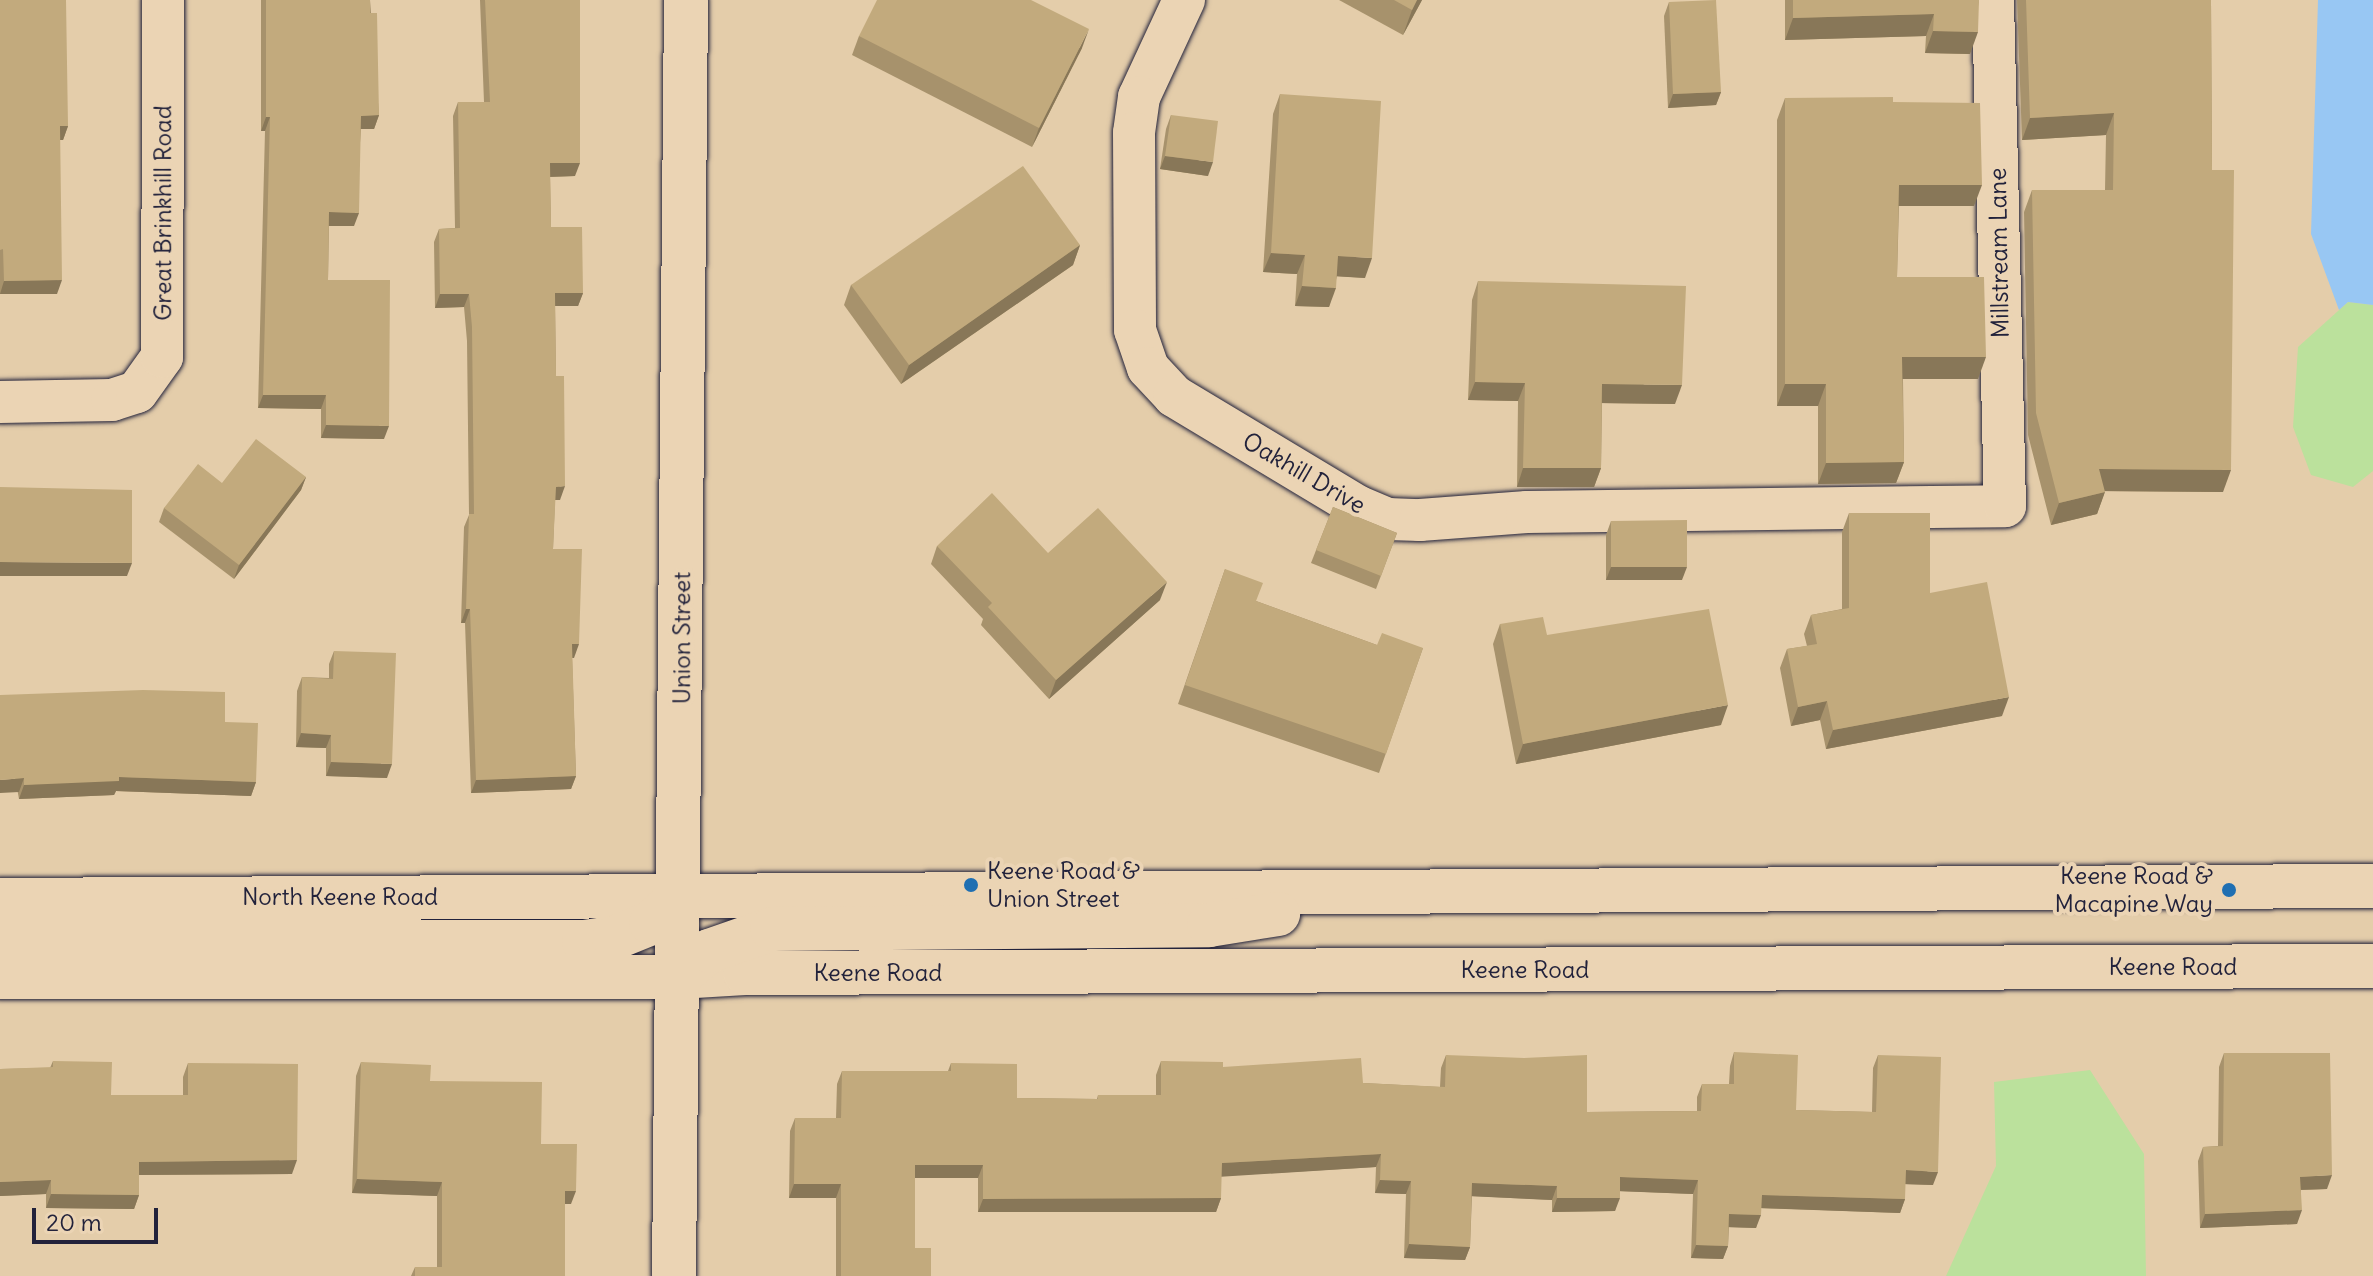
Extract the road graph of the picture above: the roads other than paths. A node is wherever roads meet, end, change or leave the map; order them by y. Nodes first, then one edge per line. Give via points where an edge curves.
1 (163, 0) edge
2 (686, 0) edge
3 (1184, 0) edge
4 (1993, 0) edge
5 (0, 402) edge
6 (2005, 506) joint
7 (2373, 886) edge
8 (1406, 892) junction
9 (679, 896) junction
10 (0, 900) edge
11 (0, 942) edge
12 (2373, 966) edge
13 (0, 977) edge
14 (678, 977) junction
15 (674, 1276) edge

1 - 5 street, Great Brinkhill Road via 162,357 137,392 112,400
2 - 9 main road, Union Street
3 - 6 street, Oakhill Drive via 1139,97 1134,133 1135,330 1148,368 1174,396 1357,506 1388,519 1527,512
4 - 6 street, Millstream Lane
7 - 8 main road
8 - 9 main road
8 - 14 main road via 1209,925 772,929 709,951
9 - 10 main road, North Keene Road
9 - 11 main road via 651,923 614,938 584,942
9 - 14 main road, Union Street
12 - 14 main road, Keene Road
13 - 14 main road
14 - 15 main road, Union Street

